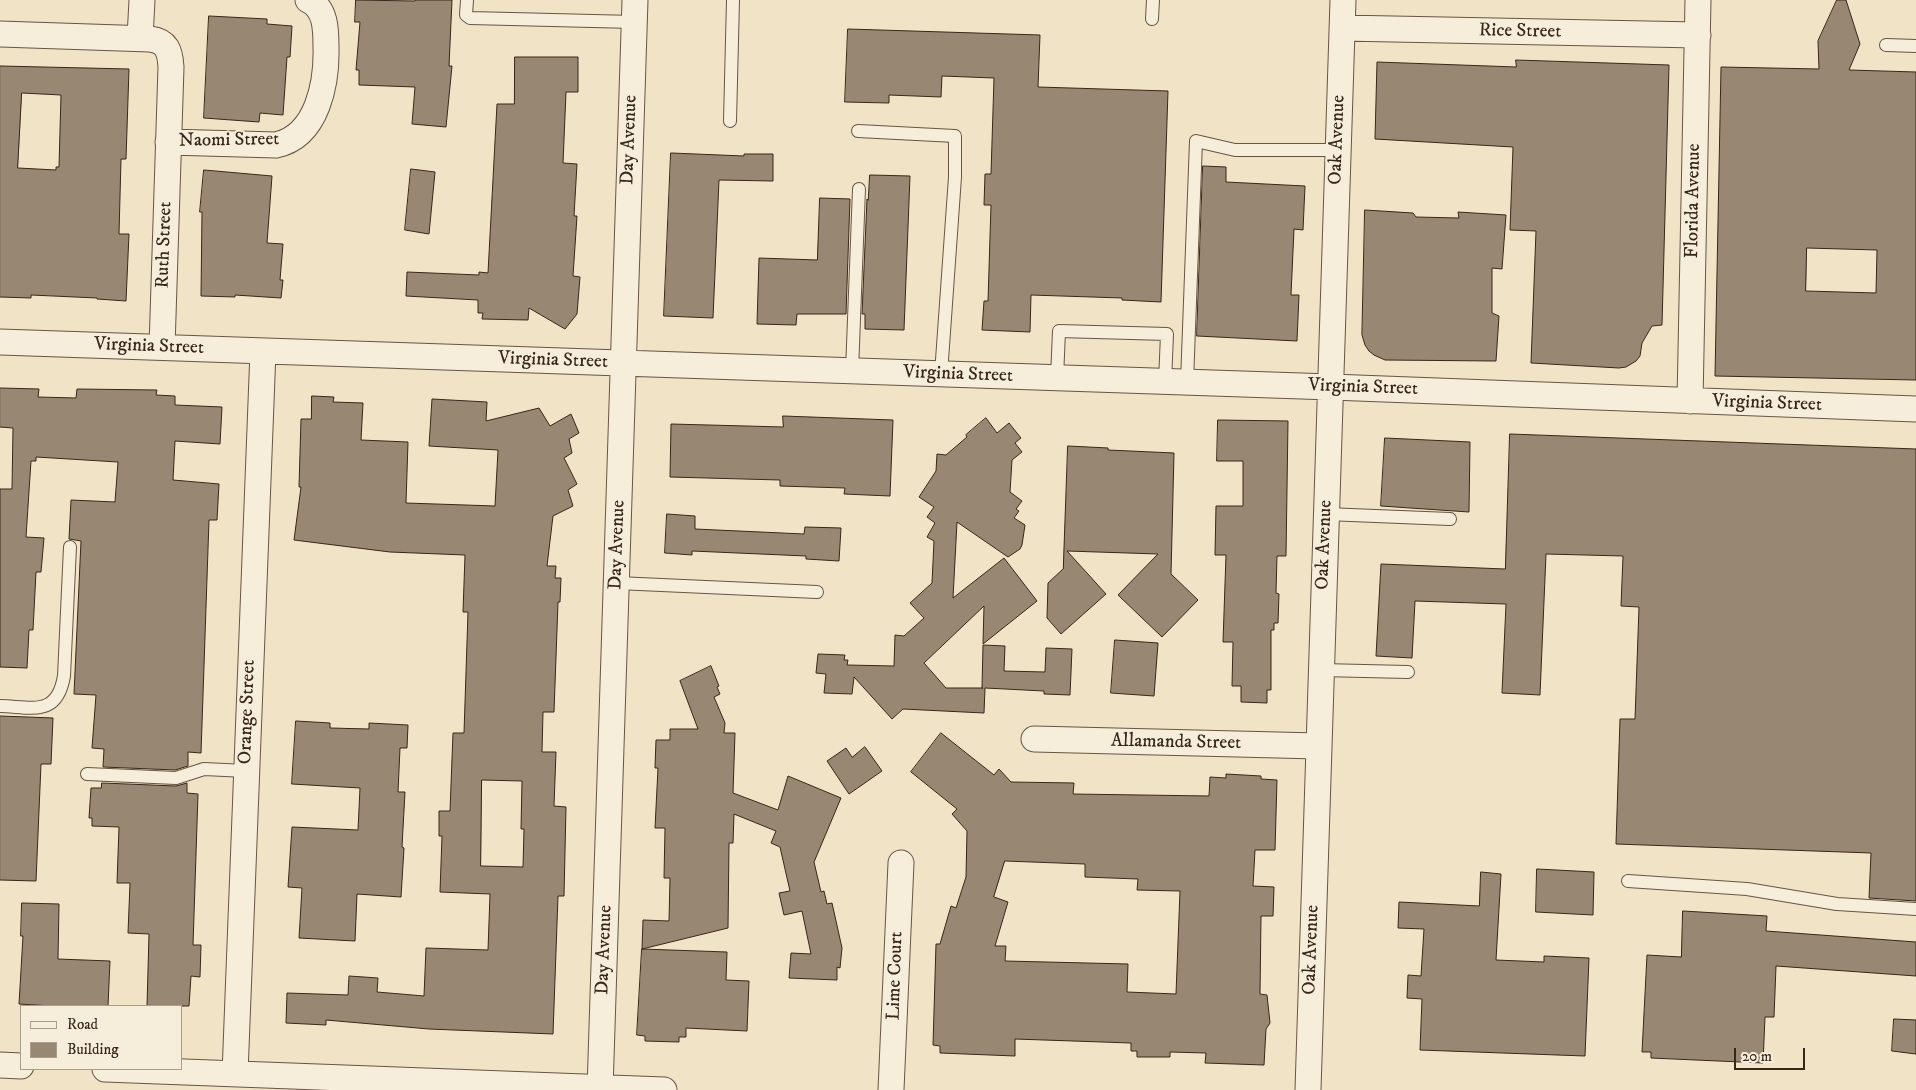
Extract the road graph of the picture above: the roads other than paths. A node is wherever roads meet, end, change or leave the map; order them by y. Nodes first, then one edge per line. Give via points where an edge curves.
1 (142, 0) edge
2 (467, 0) edge
3 (733, 0) edge
4 (1154, 0) edge
5 (1343, 0) edge
6 (1698, 0) edge
7 (313, 4) edge
8 (634, 11) edge
9 (1152, 19) dead end
10 (1342, 28) junction
11 (0, 34) edge
12 (1698, 35) junction
13 (140, 38) junction
14 (1886, 45) dead end
15 (1916, 46) edge
16 (730, 121) dead end
17 (858, 131) dead end
18 (168, 142) junction
19 (1338, 150) junction
20 (859, 188) dead end
21 (0, 342) edge
22 (162, 347) junction
23 (263, 351) junction
24 (623, 363) junction
25 (852, 371) junction
26 (941, 374) junction
27 (1057, 378) junction
28 (1176, 382) junction
29 (1331, 387) junction
30 (1690, 401) junction
31 (1916, 409) edge
32 (1326, 514) junction
33 (1450, 520) dead end
34 (70, 547) dead end
35 (617, 583) junction
36 (817, 592) dead end
37 (1321, 670) junction
38 (1408, 672) dead end
39 (0, 706) edge
40 (1034, 739) dead end
41 (1318, 746) junction
42 (246, 771) junction
43 (87, 774) dead end
44 (901, 863) dead end
45 (1628, 880) dead end
46 (1916, 909) edge
47 (0, 1065) edge
48 (20, 1066) edge
49 (131, 1070) edge
50 (235, 1074) junction
51 (600, 1089) edge
52 (664, 1090) edge
53 (891, 1090) edge
54 (1308, 1090) edge

1 - 13 street
2 - 8 lane via 466,15 470,18
3 - 16 lane
4 - 9 lane
5 - 10 street, Oak Avenue
6 - 12 street, Florida Avenue
7 - 18 street, Naomi Street via 325,23 324,84 317,104 299,133 276,145
8 - 24 street, Day Avenue
10 - 12 street, Rice Street
10 - 19 street, Oak Avenue
11 - 13 street, Naomi Street
12 - 30 street, Florida Avenue
13 - 18 street, Naomi Street via 161,41 169,52
14 - 15 lane
17 - 26 lane via 955,136
18 - 22 street, Ruth Street
19 - 28 lane via 1235,150 1196,141
19 - 29 street, Oak Avenue
20 - 25 lane
21 - 22 street, Virginia Street
22 - 23 street, Virginia Street
23 - 24 street, Virginia Street
23 - 42 street, Orange Street
24 - 25 street, Virginia Street
24 - 35 street, Day Avenue
25 - 26 street, Virginia Street
26 - 27 street, Virginia Street
27 - 28 street, Virginia Street
27 - 28 lane via 1059,331 1167,334
28 - 29 street, Virginia Street
29 - 30 street, Virginia Street
29 - 32 street, Oak Avenue
30 - 31 street, Virginia Street
32 - 33 lane
32 - 37 street, Oak Avenue
34 - 39 lane via 62,690 48,706
35 - 36 lane
35 - 51 street, Day Avenue
37 - 38 lane
37 - 41 street, Oak Avenue
40 - 41 street, Allamanda Street
41 - 54 street, Oak Avenue
42 - 43 lane via 204,769 176,778
42 - 50 street, Orange Street
44 - 53 street, Lime Court
45 - 46 lane via 1747,889 1837,904
47 - 48 street
49 - 50 street
50 - 51 street
51 - 52 street

